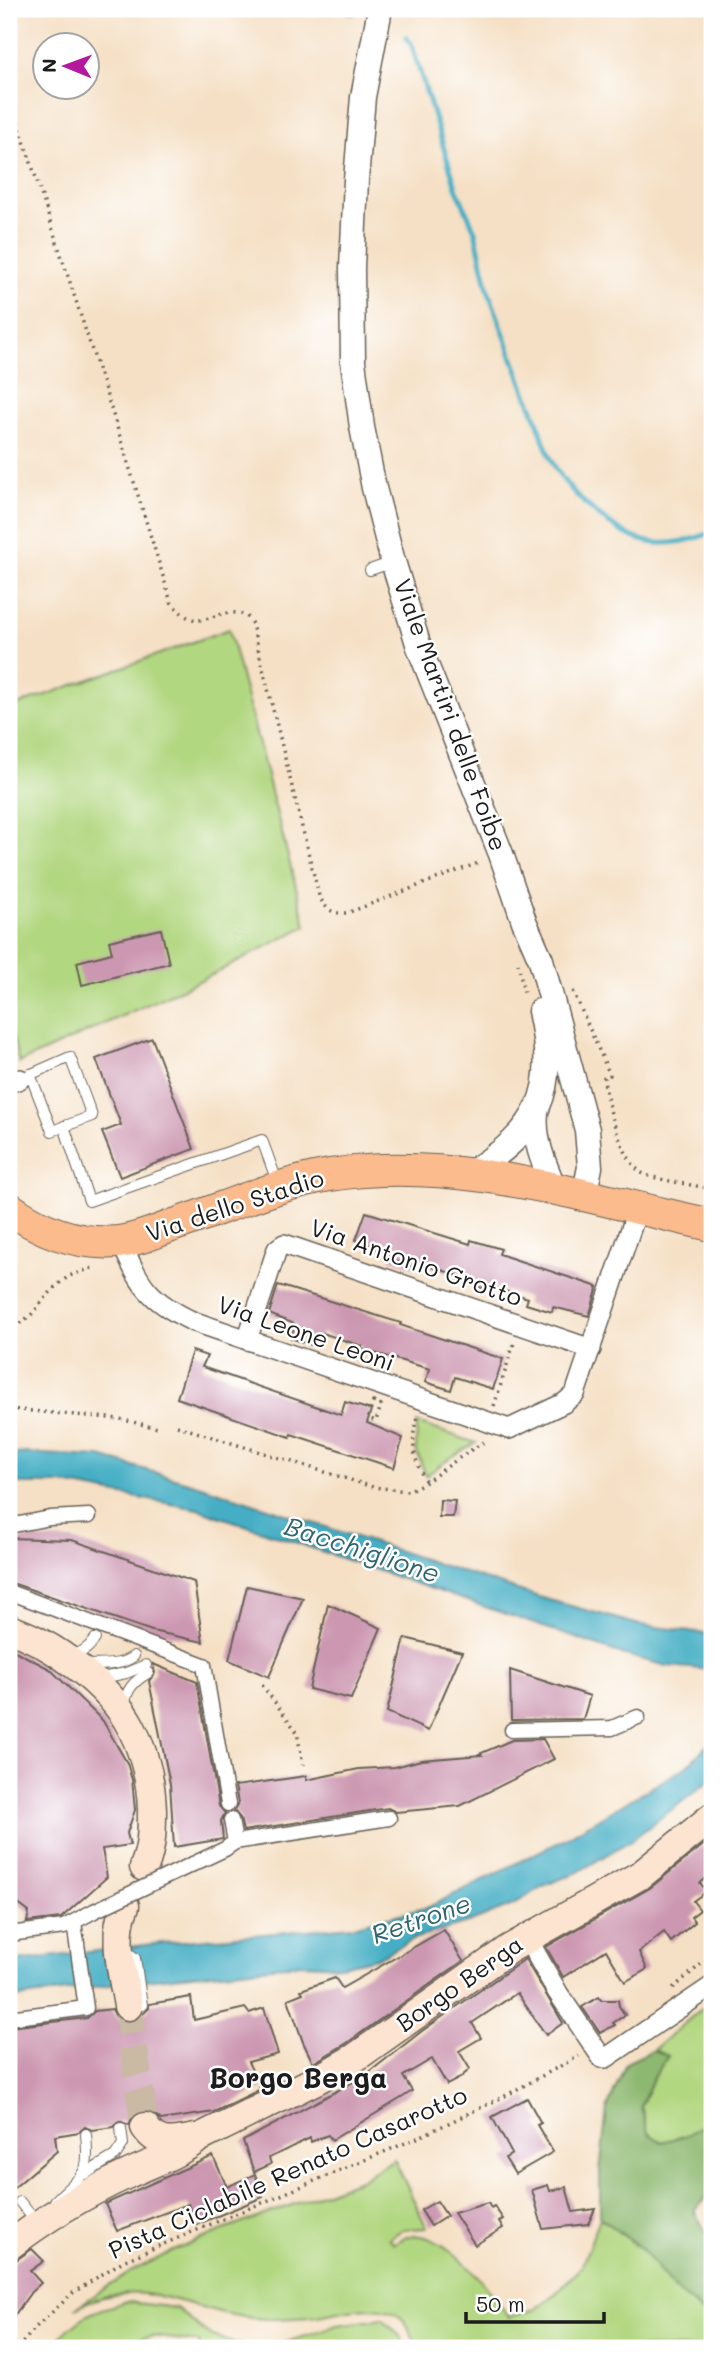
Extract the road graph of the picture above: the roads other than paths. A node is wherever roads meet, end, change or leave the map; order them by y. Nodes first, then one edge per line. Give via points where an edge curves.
1 (380, 9) edge
2 (394, 562) junction
3 (370, 570) dead end
4 (524, 921) junction
5 (20, 1079) edge
6 (536, 1111) junction
7 (64, 1126) junction
8 (470, 1173) junction
9 (279, 1187) junction
10 (569, 1194) junction
11 (638, 1208) junction
12 (9, 1209) edge
13 (712, 1225) edge
14 (124, 1248) junction
15 (247, 1340) junction
16 (591, 1349) junction
17 (89, 1516) dead end
18 (9, 1526) edge
19 (9, 1592) edge
20 (9, 1629) edge
21 (95, 1639) dead end
22 (134, 1656) dead end
23 (74, 1666) junction
24 (638, 1717) dead end
25 (125, 1718) junction
26 (512, 1730) dead end
27 (228, 1804) dead end
28 (712, 1817) edge
29 (389, 1818) dead end
30 (231, 1820) dead end
31 (234, 1842) junction
32 (144, 1867) dead end
33 (130, 1908) dead end
34 (74, 1922) junction
35 (9, 1934) edge
36 (527, 1938) junction
37 (712, 1986) edge
38 (134, 1999) tunnel mouth
39 (9, 2018) edge
40 (137, 2126) junction
41 (86, 2134) dead end
42 (199, 2137) junction
43 (128, 2173) junction
44 (85, 2174) junction
45 (32, 2216) junction
46 (9, 2246) edge

1 - 2 street, Viale Martiri delle Foibe via 363,97 356,180 353,362 374,488
2 - 3 lane
2 - 4 street, Viale Martiri delle Foibe via 419,647
4 - 6 street, Viale Martiri delle Foibe via 547,1042 548,1071
4 - 10 street, Viale Martiri delle Foibe via 541,960 587,1130 590,1167
5 - 7 lane via 52,1131
5 - 7 lane via 70,1057 92,1116
6 - 8 street, Viale Martiri delle Foibe via 518,1137
6 - 10 street, Viale Martiri delle Foibe via 536,1141
7 - 9 lane via 89,1201 262,1140
8 - 9 main road, Via dello Stadio via 363,1172
8 - 10 main road, Via dello Stadio
9 - 14 main road, Via dello Stadio via 148,1234
10 - 11 main road, Via dello Stadio
11 - 13 main road, Via dello Stadio
11 - 16 street
12 - 14 main road, Via dello Stadio via 52,1233
14 - 15 street, Via Leone Leoni via 138,1279 164,1307
15 - 16 street, Via Leone Leoni via 509,1429 575,1394
15 - 16 street, Via Antonio Grotto via 277,1249 285,1244
17 - 18 street
19 - 27 street via 204,1665
20 - 23 main road
21 - 23 lane via 78,1654
22 - 23 lane via 125,1663
23 - 25 main road
23 - 25 lane via 126,1673 147,1669 129,1690
24 - 26 street via 612,1728
25 - 32 main road via 146,1761 152,1794 152,1837
28 - 36 main road, Borgo Berga via 642,1874
29 - 31 street
30 - 31 street
31 - 34 street, bridge
33 - 38 main road via 118,1942
34 - 35 street
34 - 39 street via 86,2008
36 - 37 street via 558,1993 606,2058
36 - 42 main road, Borgo Berga via 356,2056
40 - 42 main road, Borgo Berga via 164,2143
40 - 43 main road via 139,2160
40 - 44 lane via 115,2156
41 - 44 lane via 89,2157
42 - 43 main road, Borgo Berga via 186,2148
43 - 45 main road, Borgo Berga
44 - 45 lane via 42,2213
45 - 46 main road, Borgo Berga

